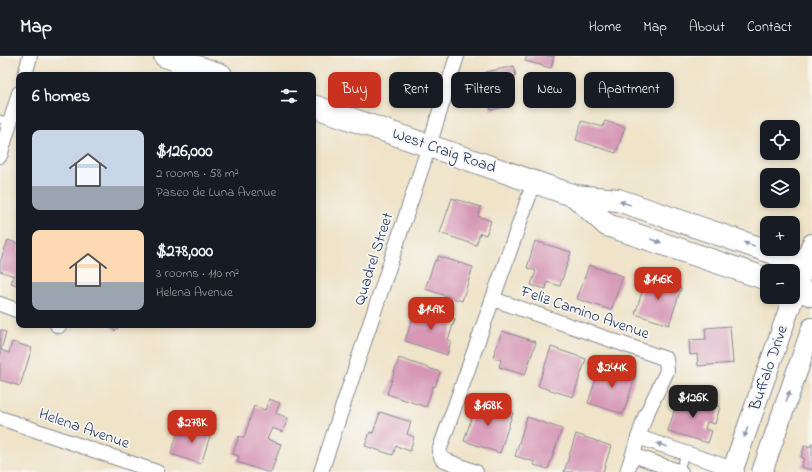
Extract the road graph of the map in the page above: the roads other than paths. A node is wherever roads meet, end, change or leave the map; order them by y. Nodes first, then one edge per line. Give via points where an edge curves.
1 (30, 56) edge
2 (165, 56) edge
3 (457, 56) edge
4 (26, 72) edge
5 (212, 72) edge
6 (16, 99) edge
7 (316, 107) edge
8 (5, 121) edge
9 (429, 146) junction
10 (0, 156) edge
11 (534, 182) junction
12 (575, 196) junction
13 (810, 258) edge
14 (760, 277) edge
15 (800, 291) edge
16 (493, 299) junction
17 (0, 304) edge
18 (795, 304) edge
19 (16, 310) edge
20 (812, 328) edge
21 (0, 418) edge
22 (638, 437) junction
23 (686, 453) junction
24 (633, 455) junction
25 (733, 471) edge
26 (156, 472) edge
27 (321, 472) edge
28 (476, 472) edge
29 (627, 472) edge
30 (680, 472) edge
31 (762, 472) edge

1 - 4 street
2 - 5 main road
3 - 9 street, Quadrel Street
6 - 8 street
7 - 9 main road, West Craig Road
8 - 10 street
9 - 11 main road, West Craig Road
9 - 27 street, Quadrel Street
11 - 12 main road, West Craig Road
11 - 16 street
13 -> 12 main road, West Craig Road via 618,200
12 -> 14 main road, West Craig Road via 608,225
13 - 15 main road, Buffalo Drive
16 - 22 street, Feliz Camino Avenue via 666,359 667,371
16 - 28 street via 440,451 442,459
17 - 19 street
18 -> 25 main road, Buffalo Drive
31 -> 20 main road, Buffalo Drive
21 - 26 street, Helena Avenue
23 -> 22 street
22 - 24 street
23 - 25 street
23 - 30 lane
24 - 29 street
24 - 30 street

